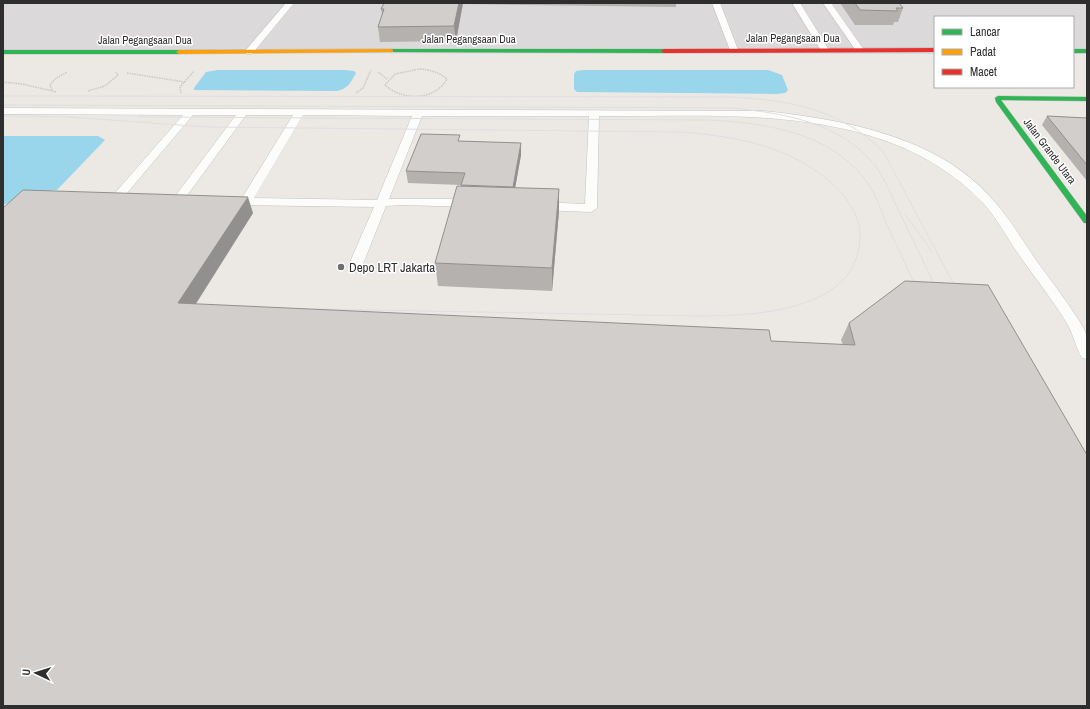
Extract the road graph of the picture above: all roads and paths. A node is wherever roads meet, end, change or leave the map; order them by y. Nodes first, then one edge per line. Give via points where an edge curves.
1 (290, 3) edge
2 (716, 3) edge
3 (796, 3) edge
4 (827, 3) edge
5 (734, 50) junction
6 (825, 50) junction
7 (860, 50) junction
8 (934, 50) edge
9 (1074, 51) edge
10 (1087, 51) edge
11 (3, 52) edge
12 (248, 52) junction
13 (370, 68) dead end
14 (72, 71) dead end
15 (195, 71) dead end
16 (3, 82) edge
17 (185, 82) junction
18 (52, 90) junction
19 (388, 91) joint
20 (82, 92) dead end
21 (61, 93) dead end
22 (353, 94) dead end
23 (185, 96) dead end
24 (1087, 99) edge
25 (3, 111) edge
26 (191, 111) junction
27 (244, 112) junction
28 (300, 112) junction
29 (418, 113) junction
30 (594, 114) junction
31 (151, 199) edge
32 (165, 199) edge
33 (179, 199) junction
34 (194, 200) edge
35 (216, 200) edge
36 (246, 201) junction
37 (382, 203) junction
38 (482, 204) edge
39 (529, 205) edge
40 (1087, 221) edge
41 (354, 269) dead end
42 (1087, 354) edge

1 - 12 lane
2 - 5 lane
3 - 6 lane
4 - 7 lane
5 - 6 main road, Jalan Pegangsaan Dua
5 - 12 main road, Jalan Pegangsaan Dua
6 - 7 main road, Jalan Pegangsaan Dua
7 - 8 main road, Jalan Pegangsaan Dua
9 - 10 main road
11 - 12 main road, Jalan Pegangsaan Dua
13 - 22 path via 371,72 363,88
14 - 18 path via 55,79 50,85
15 - 17 path
16 - 18 path
17 - 20 path via 158,80 115,70 118,75 114,80 104,86
17 - 23 path via 180,87 180,92
18 - 21 path
19 - 19 path via 398,95 426,95 438,91 447,79 433,70 406,70 387,79 384,85
24 - 40 main road, Jalan Grande Utara via 998,98
25 - 26 lane
26 - 27 lane
26 - 31 lane via 121,193 125,197
27 - 28 lane
27 - 33 lane
28 - 29 lane
28 - 36 lane
29 - 30 lane
29 - 37 lane
30 - 39 lane via 591,208
30 - 42 lane via 779,115 850,128 919,150 955,170 973,184 988,201 1076,327
32 - 33 lane
33 - 34 lane
35 - 36 lane
36 - 37 lane
37 - 38 lane via 403,201
37 - 41 lane

